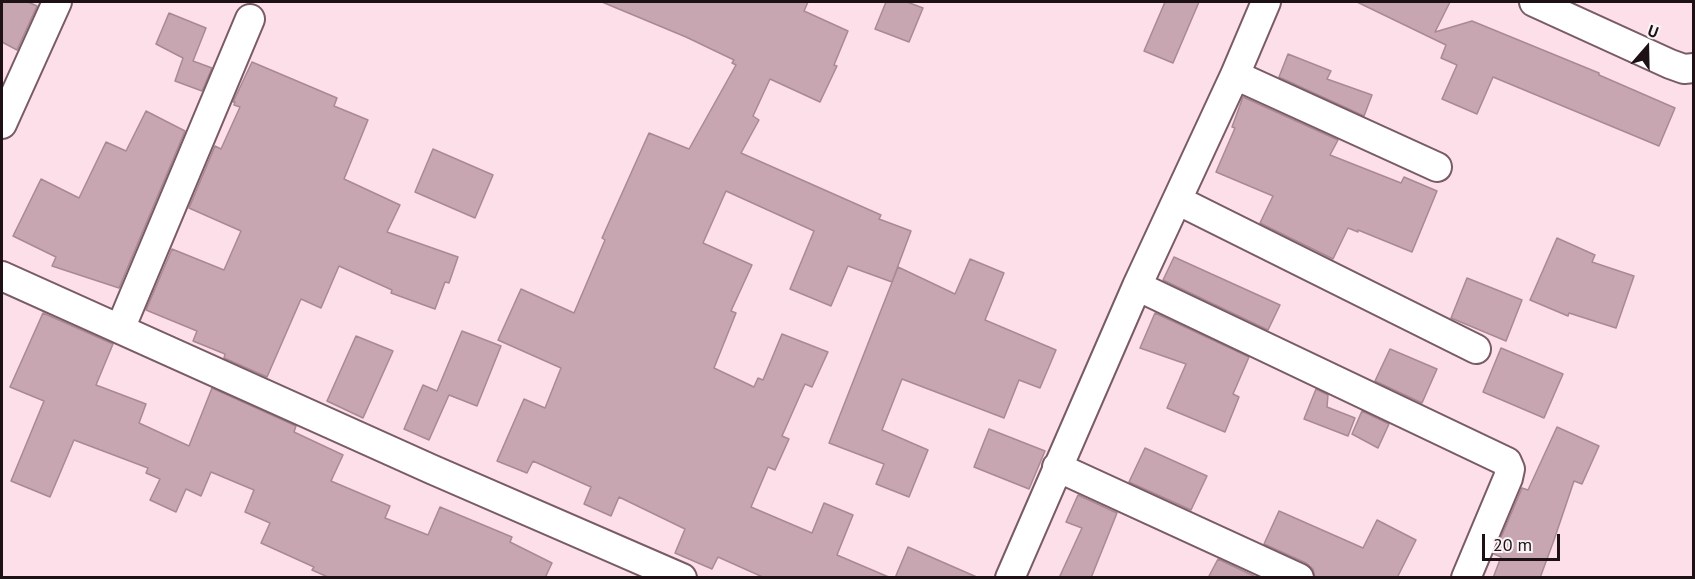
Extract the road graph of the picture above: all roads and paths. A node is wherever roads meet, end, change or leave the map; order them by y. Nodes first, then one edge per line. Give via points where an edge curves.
1 (57, 2) edge
2 (1266, 2) edge
3 (1534, 2) edge
4 (250, 19) dead end
5 (1694, 68) edge
6 (1235, 75) junction
7 (2, 124) edge
8 (1437, 167) dead end
9 (1177, 200) junction
10 (2, 276) edge
11 (1137, 286) junction
12 (120, 329) junction
13 (1476, 349) dead end
14 (1058, 467) junction
15 (682, 578) edge
16 (1010, 578) edge
17 (1299, 578) edge
18 (1466, 578) edge

1 - 7 street
2 - 6 street
3 - 5 street via 1670,64
4 - 12 street
6 - 8 street
6 - 9 street
9 - 11 street
9 - 13 street
10 - 12 street
11 - 14 street
11 - 18 street via 1507,462 1509,478
12 - 15 street
14 - 16 street
14 - 17 street

